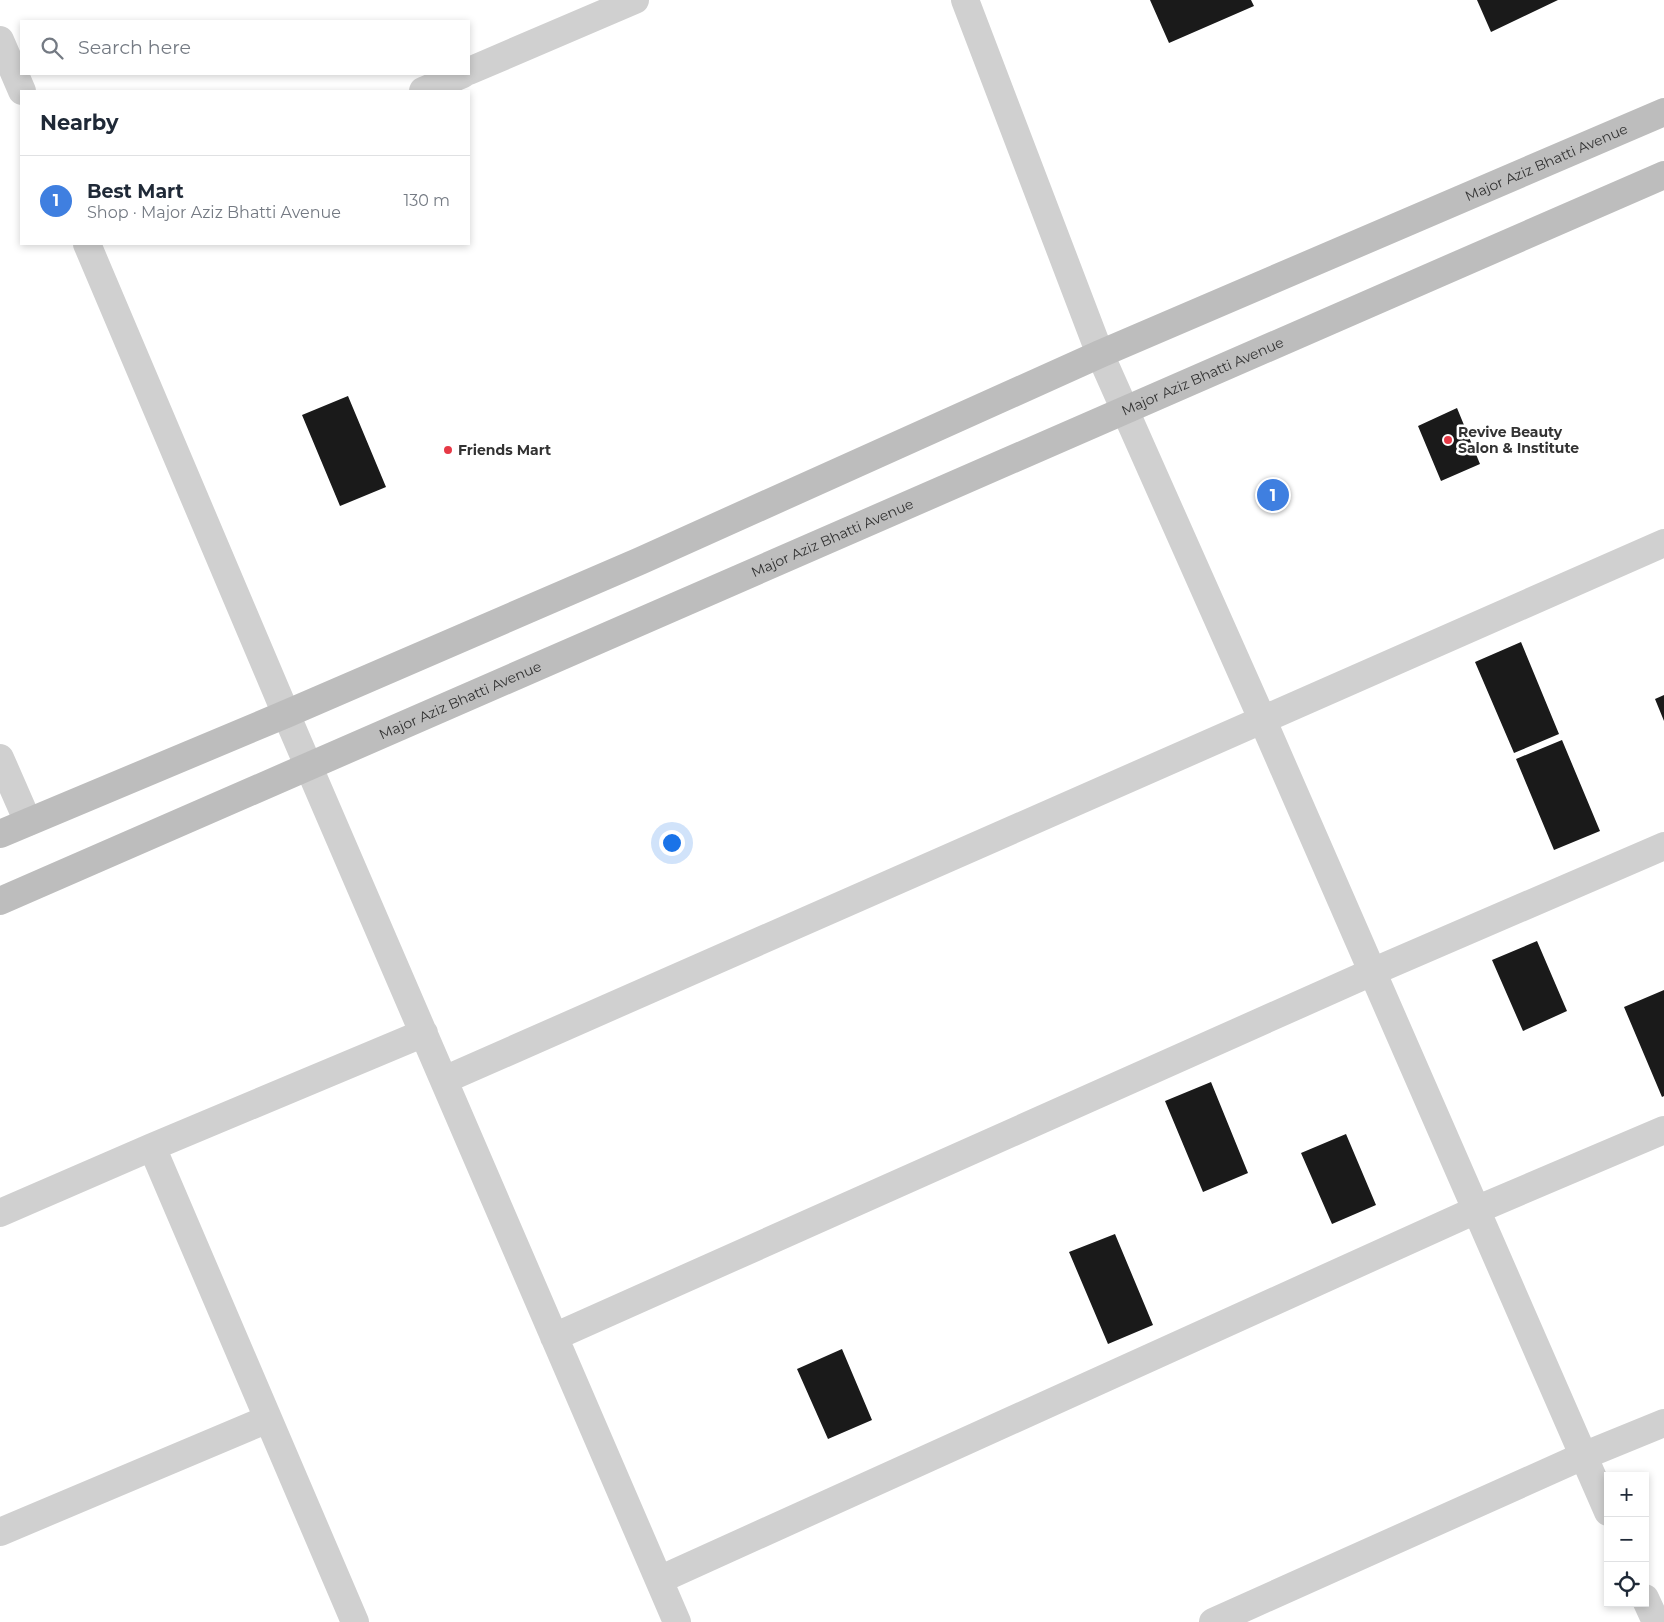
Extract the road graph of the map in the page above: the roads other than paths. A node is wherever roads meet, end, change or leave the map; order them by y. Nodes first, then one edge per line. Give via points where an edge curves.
1 (635, 0) edge
2 (965, 0) edge
3 (0, 40) edge
4 (470, 71) edge
5 (461, 75) edge
6 (22, 90) edge
7 (424, 90) edge
8 (1664, 112) edge
9 (1664, 175) edge
10 (87, 245) edge
11 (1100, 354) junction
12 (1125, 410) junction
13 (1664, 543) edge
14 (286, 714) junction
15 (1263, 721) junction
16 (0, 758) edge
17 (308, 766) junction
18 (28, 822) junction
19 (0, 834) edge
20 (1664, 846) edge
21 (0, 901) edge
22 (1372, 972) junction
23 (424, 1033) junction
24 (444, 1080) junction
25 (1664, 1130) edge
26 (152, 1147) junction
27 (1476, 1210) junction
28 (0, 1213) edge
29 (554, 1337) junction
30 (268, 1419) junction
31 (1664, 1423) edge
32 (1583, 1456) junction
33 (1604, 1503) edge
34 (0, 1532) edge
35 (659, 1580) junction
36 (1649, 1607) edge
37 (354, 1622) edge
38 (677, 1622) edge
39 (1213, 1622) edge
40 (1656, 1622) edge

1 - 4 street
2 - 11 street
3 - 6 street
5 - 7 street
8 - 11 main road, Major Aziz Bhatti Avenue
9 - 12 main road, Major Aziz Bhatti Avenue
10 - 14 street
11 - 12 street
11 - 14 main road, Major Aziz Bhatti Avenue via 640,561
12 - 15 street
12 - 17 main road, Major Aziz Bhatti Avenue
13 - 15 street
14 - 17 street
14 - 18 main road, Major Aziz Bhatti Avenue
15 - 22 street
15 - 24 street
16 - 18 street
17 - 21 main road, Major Aziz Bhatti Avenue
17 - 23 street
18 - 19 main road, Major Aziz Bhatti Avenue
20 - 22 street
22 - 27 street
22 - 29 street
23 - 24 street
23 - 26 street
24 - 29 street
25 - 27 street
26 - 28 street
26 - 30 street
27 - 32 street
27 - 35 street
29 - 35 street
30 - 34 street
30 - 37 street
31 - 32 street
32 - 33 street
32 - 39 street
35 - 38 street
36 - 40 street

